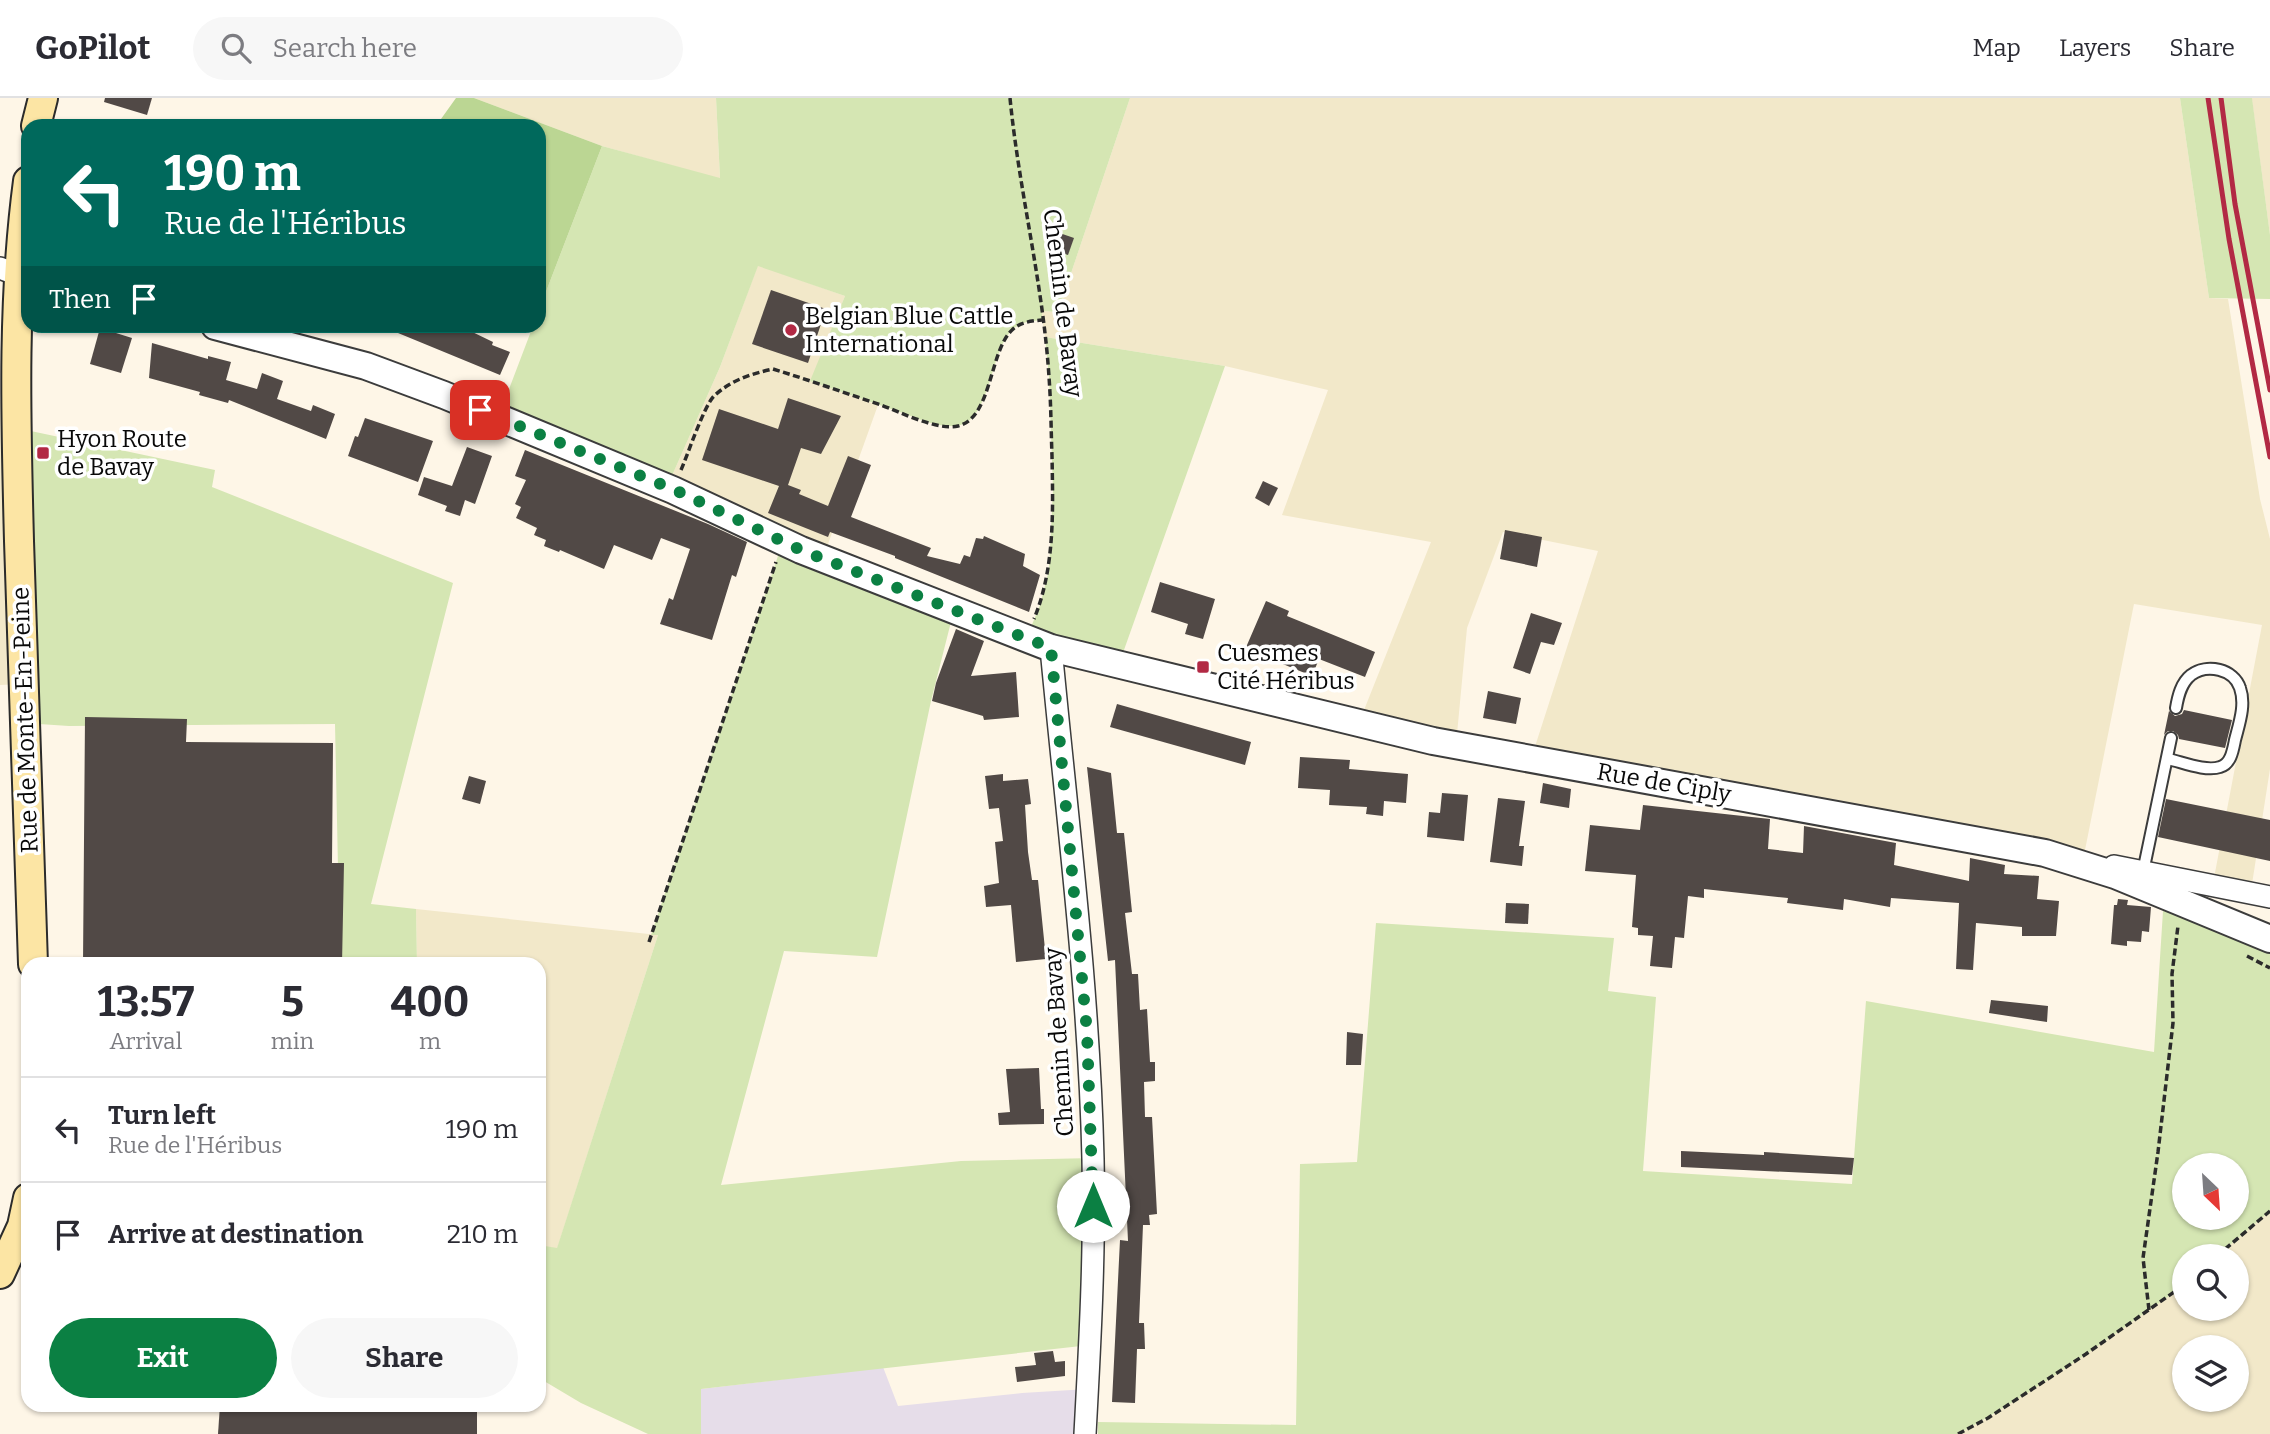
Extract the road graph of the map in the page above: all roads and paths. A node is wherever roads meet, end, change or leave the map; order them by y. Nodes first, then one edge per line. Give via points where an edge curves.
1 (43, 98) edge
2 (1010, 98) edge
3 (38, 119) edge
4 (21, 219) edge
5 (11, 274) edge
6 (1042, 320) junction
7 (241, 333) edge
8 (673, 489) junction
9 (783, 541) junction
10 (1027, 637) junction
11 (1051, 648) junction
12 (2176, 708) dead end
13 (2171, 738) dead end
14 (2168, 759) junction
15 (2045, 853) junction
16 (2143, 872) junction
17 (2270, 897) edge
18 (2185, 904) junction
19 (2270, 939) edge
20 (649, 942) dead end
21 (33, 957) edge
22 (2270, 1211) edge
23 (21, 1228) edge
24 (2231, 1244) edge
25 (0, 1274) edge
26 (2172, 1293) edge
27 (2148, 1310) junction
28 (1085, 1434) edge
29 (1958, 1434) edge

1 - 3 main road
2 - 6 path, Chemin de Bavay
4 - 5 main road, Rue de Monte-En-Peine
5 - 21 main road, Rue de Monte-En-Peine
6 - 8 path via 1024,322 1012,330 1002,343 978,412 958,426 929,422 773,369 732,382 712,397
6 - 10 path, Chemin de Bavay via 1053,490 1049,570
7 - 8 street, Rue de Ciply via 366,366
8 - 9 street, Rue de Ciply
9 - 10 street, Rue de Ciply
9 - 20 path
10 - 11 street, Rue de Ciply
11 - 15 street, Rue de Ciply via 1433,741
11 - 28 street, Chemin de Bavay via 1087,1032 1093,1158
12 - 14 lane via 2183,684 2203,669 2226,672 2241,688 2241,716 2226,764 2210,768
13 - 14 lane
14 - 16 lane
15 - 16 street
15 - 18 street, Rue de Ciply
16 - 17 street
18 - 19 street, Rue de Ciply
18 - 27 path via 2178,923 2173,1023 2143,1258
22 - 24 path
23 - 25 main road
26 - 27 path
27 - 29 path

